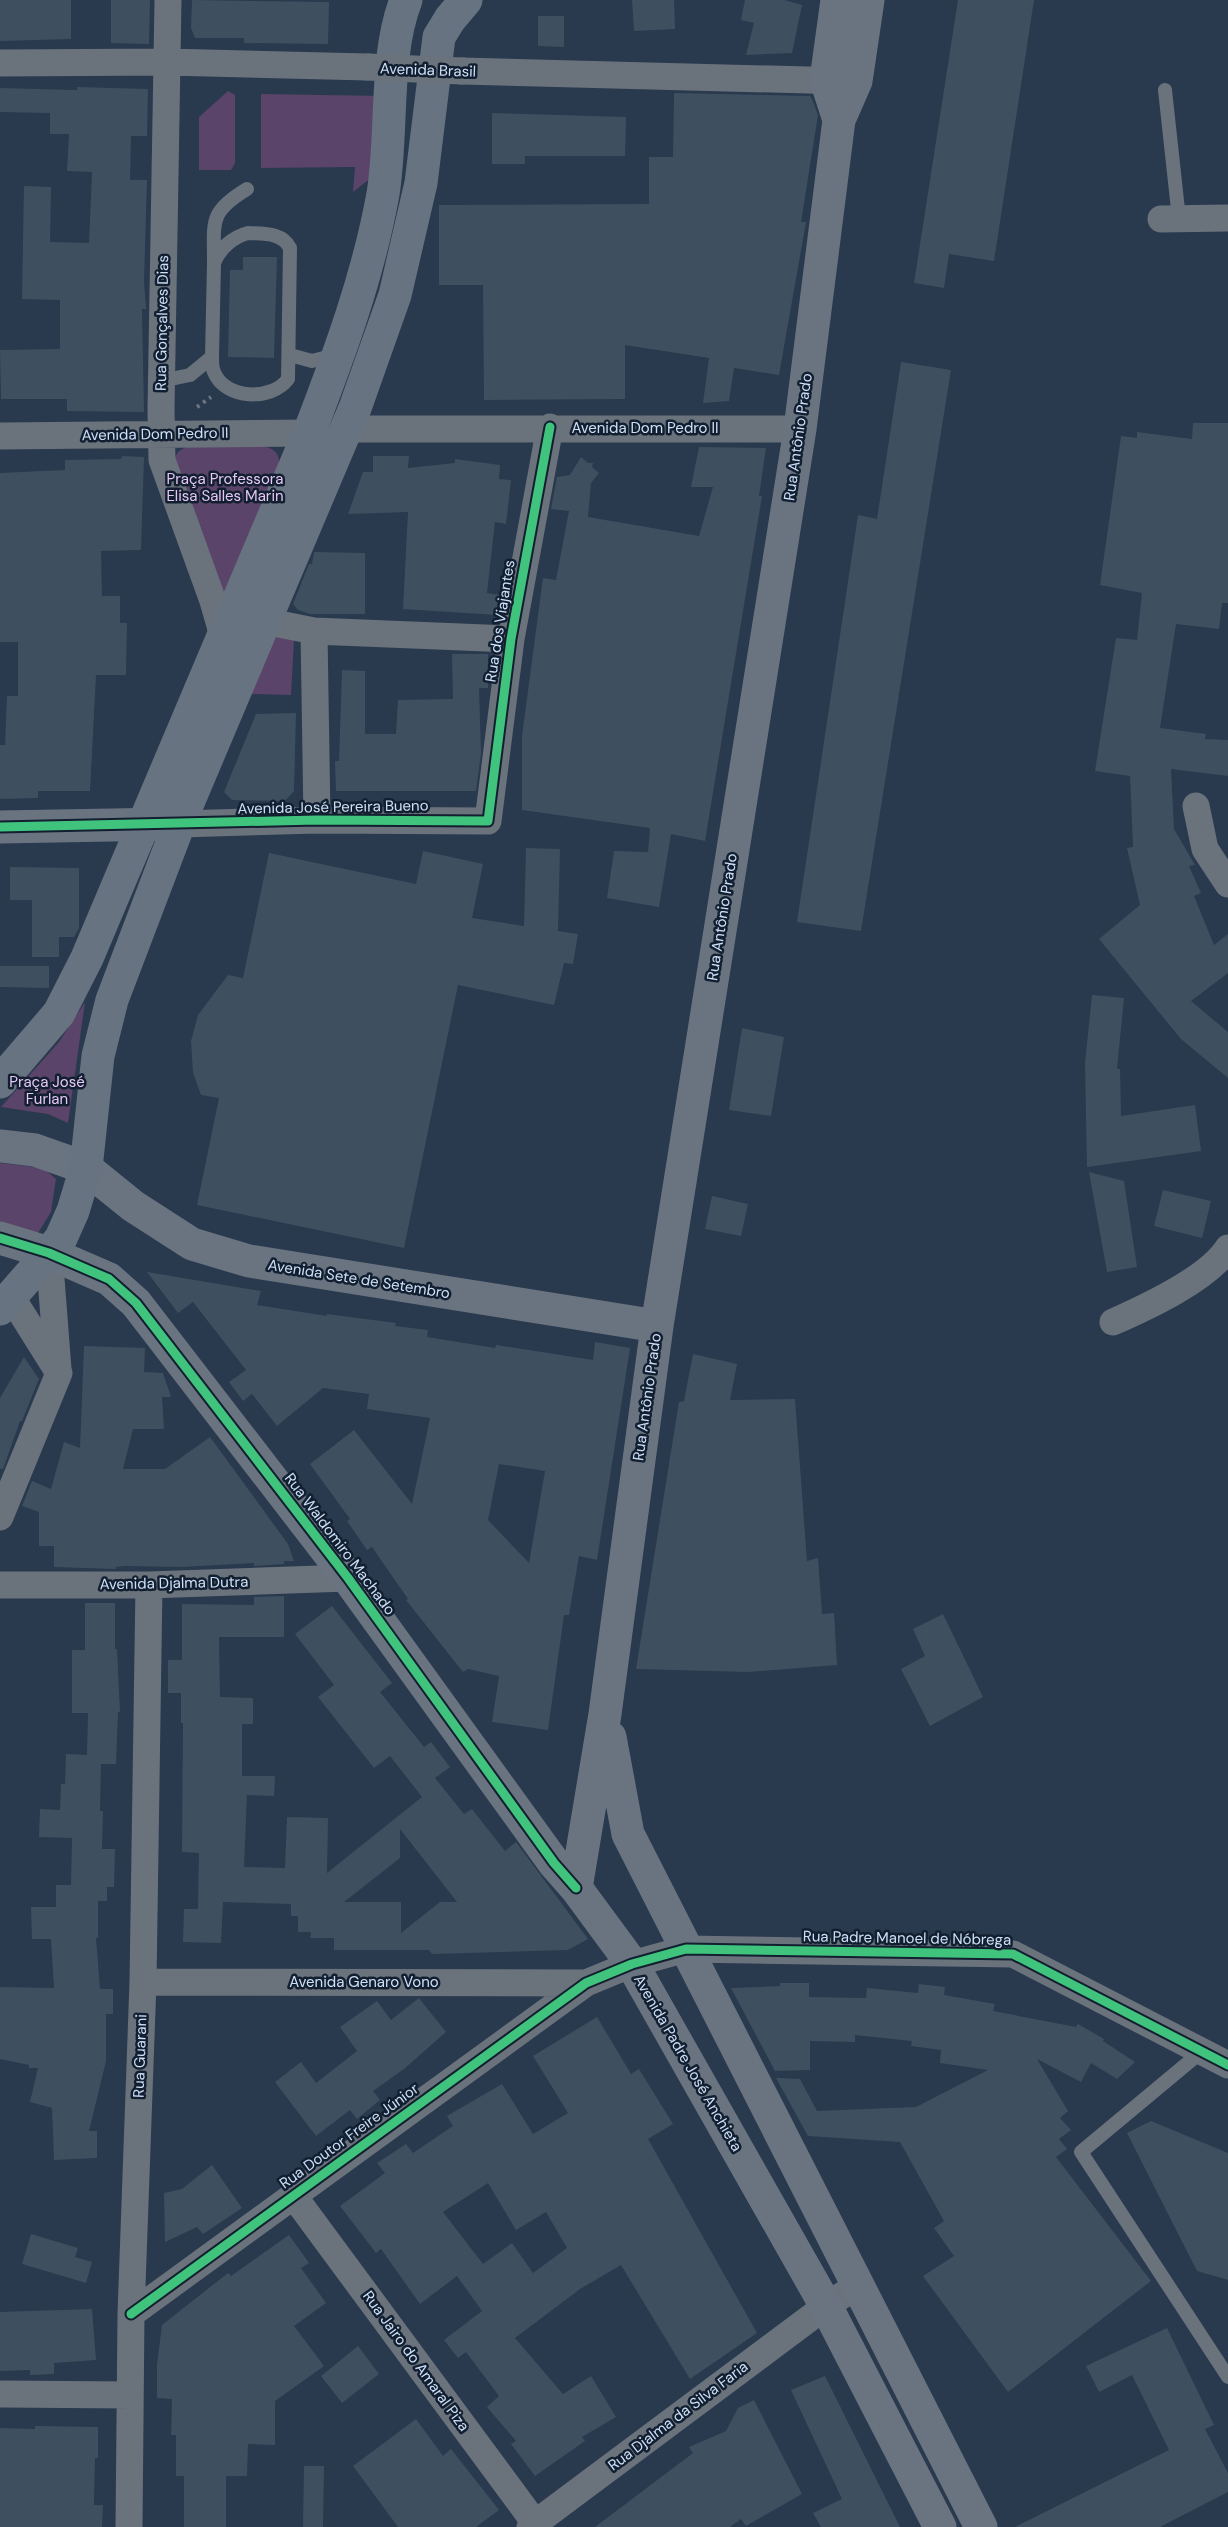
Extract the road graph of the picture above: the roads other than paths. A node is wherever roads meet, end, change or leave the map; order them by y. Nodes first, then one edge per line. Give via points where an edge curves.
1 (168, 0) edge
2 (406, 0) edge
3 (466, 0) edge
4 (837, 0) edge
5 (868, 0) edge
6 (167, 62) junction
7 (0, 63) edge
8 (841, 81) junction
9 (1165, 90) dead end
10 (247, 189) dead end
11 (1228, 218) edge
12 (1170, 219) joint
13 (214, 263) junction
14 (340, 353) junction
15 (290, 355) junction
16 (212, 357) junction
17 (161, 381) junction
18 (550, 427) junction
19 (347, 429) junction
20 (800, 429) junction
21 (309, 433) junction
22 (161, 434) junction
23 (0, 436) edge
24 (264, 621) junction
25 (314, 631) junction
26 (224, 636) junction
27 (511, 639) junction
28 (1196, 806) dead end
29 (317, 820) junction
30 (488, 821) joint
31 (178, 824) junction
32 (143, 825) junction
33 (0, 827) edge
34 (1228, 884) edge
35 (0, 1082) edge
36 (0, 1146) edge
37 (86, 1168) junction
38 (0, 1238) edge
39 (1228, 1248) edge
40 (49, 1253) junction
41 (6, 1303) edge
42 (1113, 1322) dead end
43 (657, 1326) junction
44 (59, 1373) junction
45 (0, 1517) edge
46 (348, 1578) junction
47 (0, 1585) edge
48 (149, 1585) junction
49 (605, 1714) junction
50 (576, 1888) junction
51 (686, 1949) junction
52 (632, 1964) junction
53 (143, 1982) junction
54 (586, 1983) junction
55 (1202, 2052) junction
56 (1228, 2065) edge
57 (293, 2195) junction
58 (858, 2285) junction
59 (826, 2306) junction
60 (132, 2314) junction
61 (1228, 2377) edge
62 (0, 2394) edge
63 (130, 2395) junction
64 (535, 2526) edge
65 (129, 2527) edge
66 (940, 2527) edge
67 (981, 2527) edge

1 - 6 street, Rua Gonçalves Dias
2 - 14 main road via 394,54 383,193 360,294
3 - 19 main road via 439,37 421,183 395,295
4 - 8 main road, Rua Antônio Prado
5 - 8 main road, Rua Antônio Prado
6 - 7 street, Avenida Brasil
6 - 8 street, Avenida Brasil, bridge
6 - 17 street, Rua Gonçalves Dias
8 - 20 main road, Rua Antônio Prado
9 - 12 lane
10 - 13 lane via 217,212
11 - 12 street
13 - 15 lane via 217,255 238,236 248,233 276,235 287,242
13 - 16 lane
14 - 15 lane via 312,362
14 - 21 main road
15 - 16 lane via 288,379 283,387 260,394 225,387 213,371
16 - 17 lane via 190,375
17 - 22 street, Rua Gonçalves Dias
18 - 19 street, Avenida Dom Pedro II
18 - 20 street, Avenida Dom Pedro II
18 - 27 street, Rua dos Viajantes
19 - 24 main road
20 - 43 main road, Rua Antônio Prado
21 - 22 street, Avenida Dom Pedro II
21 - 26 main road
22 - 23 street, Avenida Dom Pedro II
22 - 26 street, Rua Gonçalves Dias via 162,460
24 - 25 street
24 - 31 main road
25 - 27 street
25 - 29 street
26 - 32 main road
27 - 30 street, Rua dos Viajantes
28 - 34 street via 1204,849
29 - 30 street, Avenida José Pereira Bueno
29 - 31 street, Avenida José Pereira Bueno
31 - 32 main road
31 - 37 main road via 112,1000 98,1056
32 - 33 main road
32 - 35 main road via 59,1013
36 - 37 main road, Avenida Sete de Setembro via 34,1150
37 - 40 main road via 73,1211
37 - 43 main road, Avenida Sete de Setembro via 133,1206 192,1244 249,1261
38 - 40 main road, Rua Waldomiro Machado
39 - 42 street via 1220,1261 1154,1304
40 - 41 main road
40 - 44 street
40 - 46 main road, Rua Waldomiro Machado via 110,1279 136,1303
41 - 44 street
43 - 49 main road, Rua Antônio Prado
44 - 45 street
46 - 48 street, Avenida Djalma Dutra
46 - 50 main road, Rua Waldomiro Machado
47 - 48 street, Avenida Djalma Dutra
48 - 53 street, Rua Guarani
49 - 50 main road
49 - 51 main road via 628,1834
50 - 52 main road, Avenida Padre José Anchieta
51 - 52 street, Rua Padre Manoel de Nóbrega
51 - 55 street, Rua Padre Manoel de Nóbrega via 1013,1953
51 - 58 main road
52 - 54 street, Rua Padre Manoel de Nóbrega
52 - 59 main road, Avenida Padre José Anchieta
53 - 54 street, Avenida Genaro Vono
53 - 60 street, Rua Guarani
54 - 57 street, Rua Doutor Freire Júnior
55 - 56 street, Rua Padre Manoel de Nóbrega
55 - 61 lane via 1081,2152
57 - 60 street, Rua Doutor Freire Júnior
57 - 64 street, Rua Jairo do Amaral Piza
58 - 59 street, Rua Djalma da Silva Faria
58 - 67 main road
59 - 64 street, Rua Djalma da Silva Faria
59 - 66 main road, Avenida Padre José Anchieta
60 - 63 street, Rua Guarani
62 - 63 street
63 - 65 street, Rua Guarani

